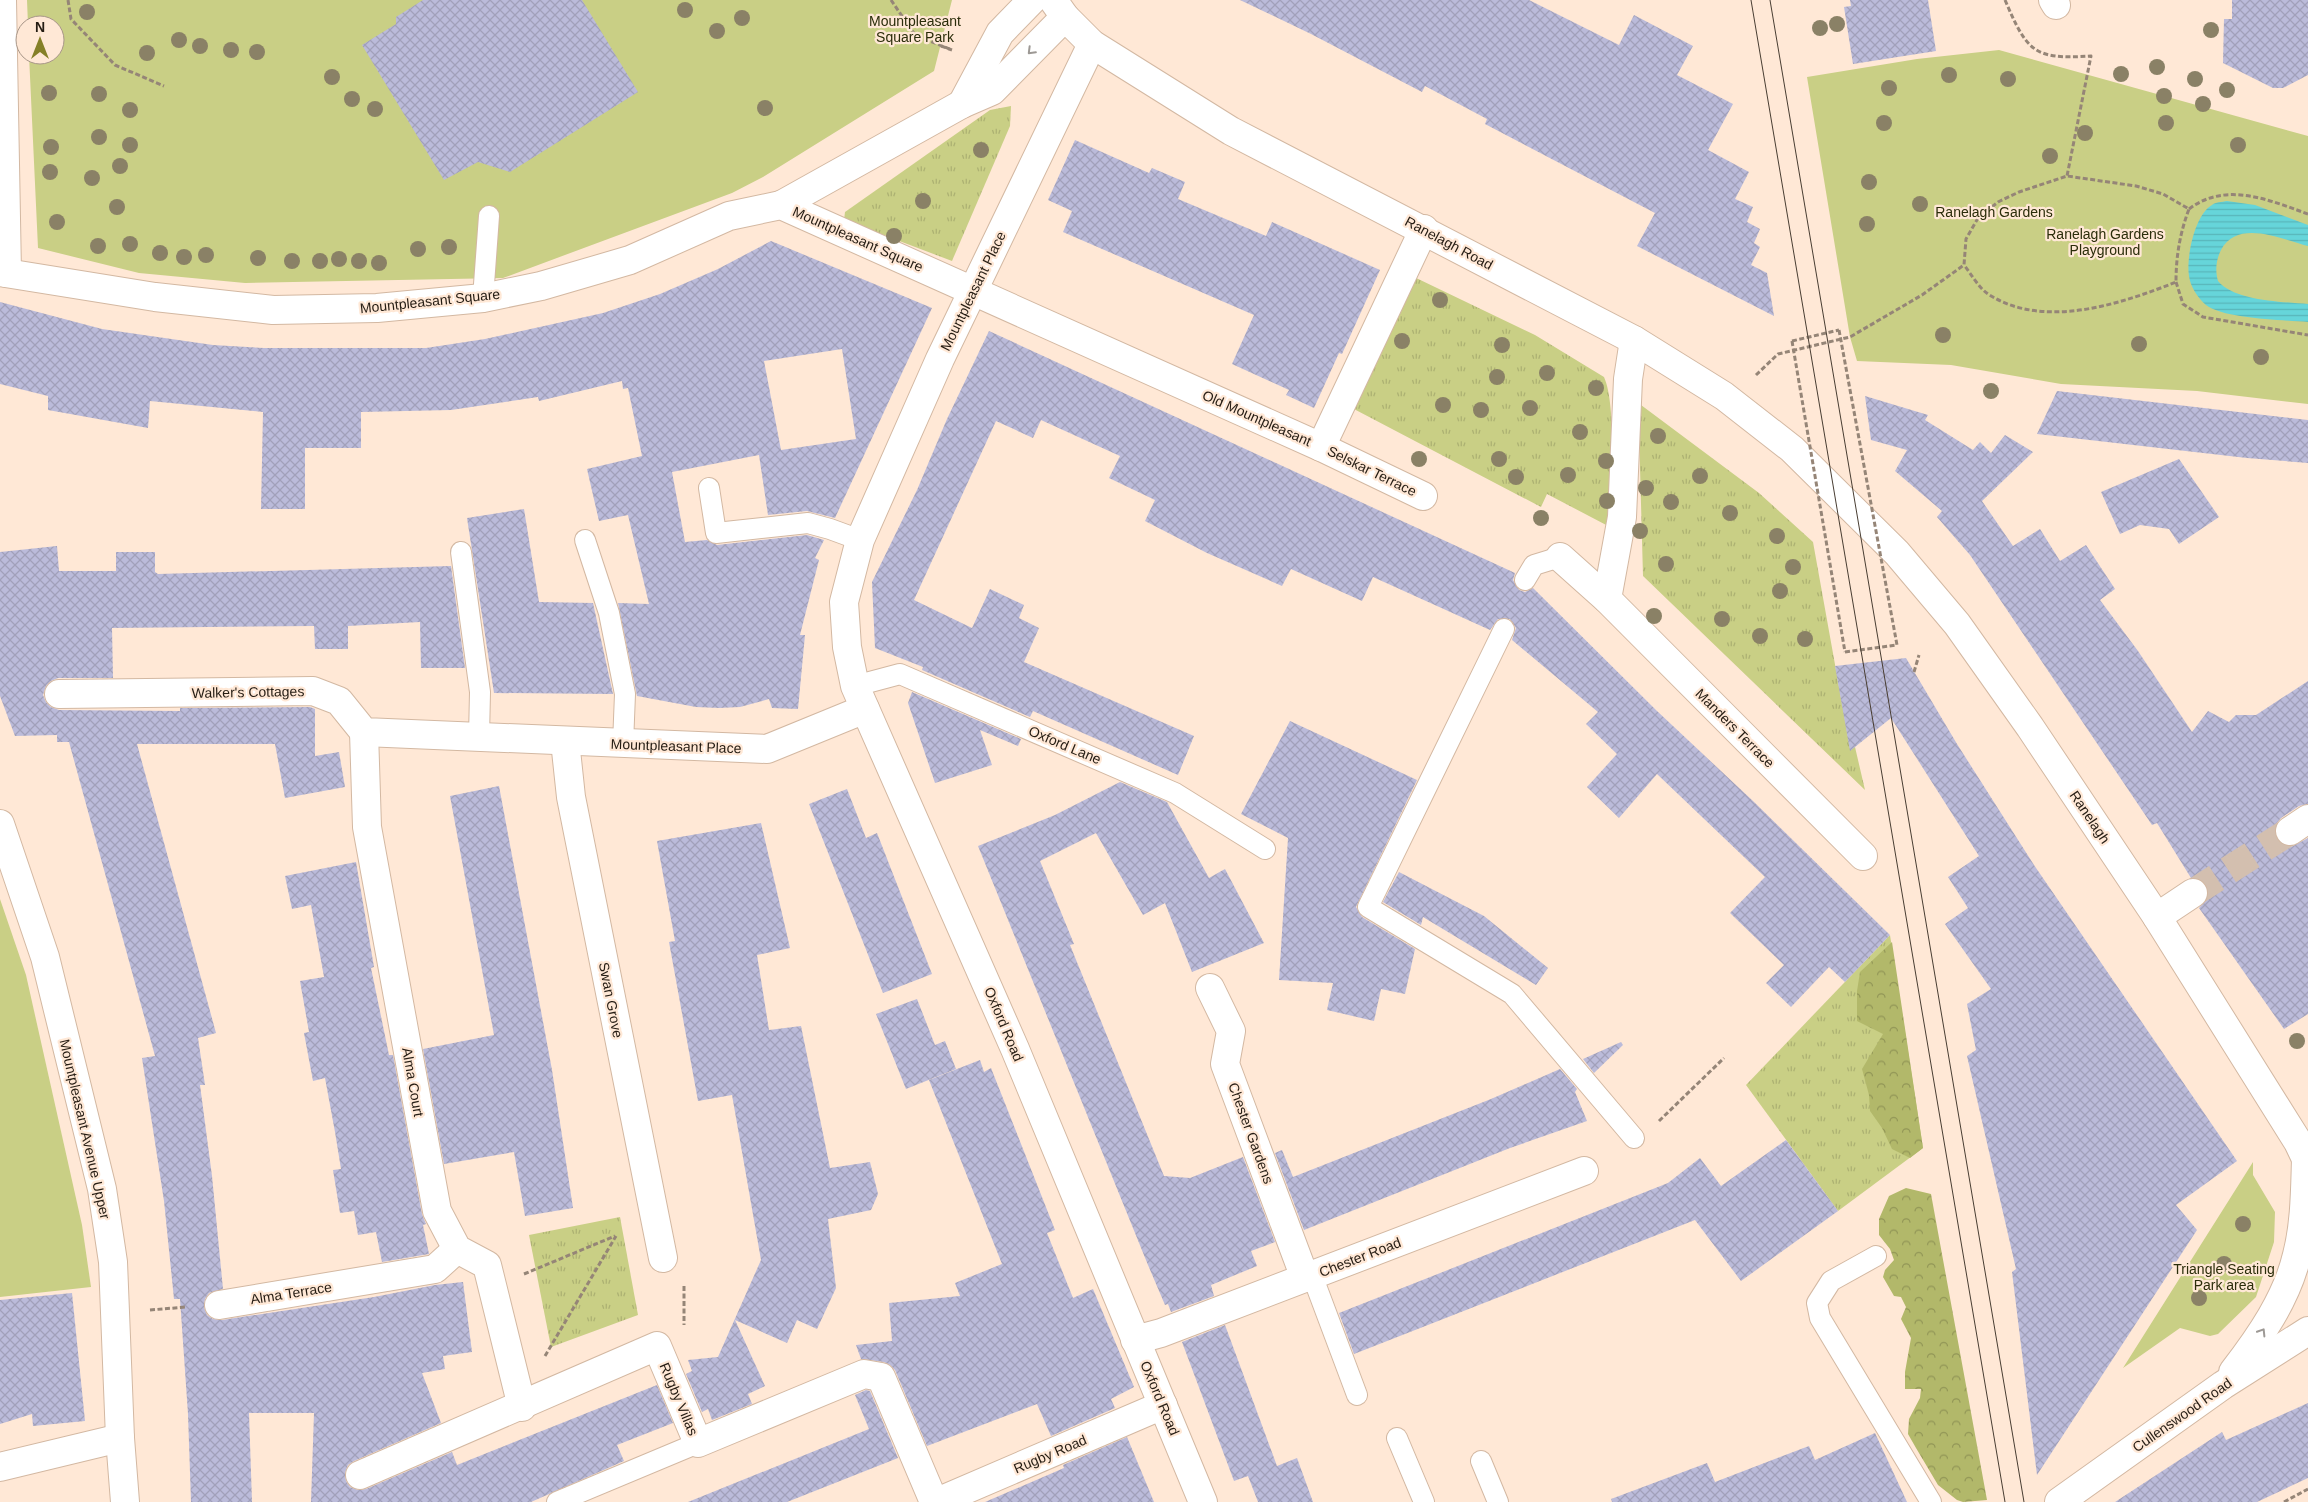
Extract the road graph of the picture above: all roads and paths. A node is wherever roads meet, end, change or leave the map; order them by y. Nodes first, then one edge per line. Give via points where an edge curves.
1 (2, 0) edge
2 (68, 0) edge
3 (891, 0) edge
4 (1032, 0) edge
5 (2005, 0) edge
6 (1059, 8) edge
7 (1092, 44) junction
8 (941, 46) dead end
9 (954, 51) dead end
10 (960, 54) dead end
11 (164, 86) dead end
12 (962, 104) junction
13 (2066, 176) junction
14 (781, 205) junction
15 (2189, 209) junction
16 (2308, 214) edge
17 (489, 216) dead end
18 (1424, 229) junction
19 (1964, 265) junction
20 (4, 273) edge
21 (2176, 282) junction
22 (973, 290) junction
23 (483, 298) junction
24 (2308, 335) edge
25 (1634, 340) junction
26 (1756, 376) dead end
27 (1321, 447) junction
28 (709, 488) dead end
29 (1423, 496) dead end
30 (1840, 496) joint
31 (585, 540) dead end
32 (860, 540) junction
33 (461, 552) dead end
34 (1560, 557) joint
35 (1524, 580) dead end
36 (1607, 599) junction
37 (1504, 629) dead end
38 (1844, 652) joint
39 (1919, 655) dead end
40 (1914, 672) dead end
41 (59, 694) dead end
42 (860, 697) junction
43 (364, 732) junction
44 (479, 737) junction
45 (565, 741) junction
46 (623, 744) junction
47 (0, 824) edge
48 (1265, 849) dead end
49 (1864, 856) dead end
50 (2193, 893) tunnel mouth
51 (2157, 916) junction
52 (1210, 988) dead end
53 (1724, 1058) dead end
54 (1634, 1138) joint
55 (2305, 1150) edge
56 (1584, 1171) dead end
57 (656, 1221) junction
58 (616, 1236) junction
59 (457, 1249) junction
60 (1876, 1256) dead end
61 (663, 1258) joint
62 (1308, 1277) junction
63 (492, 1287) junction
64 (219, 1304) joint
65 (116, 1313) junction
66 (2308, 1331) edge
67 (1136, 1340) junction
68 (657, 1346) junction
69 (2223, 1385) junction
70 (1357, 1395) dead end
71 (521, 1403) junction
72 (1164, 1406) junction
73 (120, 1438) junction
74 (1397, 1438) dead end
75 (698, 1443) junction
76 (1481, 1461) dead end
77 (0, 1467) edge
78 (360, 1475) dead end
79 (2308, 1489) edge
80 (125, 1502) edge
81 (557, 1502) edge
82 (935, 1502) edge
83 (1203, 1502) edge
84 (1424, 1502) edge
85 (1498, 1502) edge
86 (1931, 1502) edge
87 (2059, 1502) edge
88 (2284, 1502) edge

1 - 20 street, Mountpleasant Square
2 - 11 path via 71,18 115,65
3 - 10 path via 915,35
4 - 12 street via 1000,33
5 - 13 path via 2021,36 2036,50 2070,58 2091,56
6 - 7 street, Ranelagh Road
6 -> 12 street via 992,91
7 - 18 street, Ranelagh Road via 1231,131
7 - 22 street, Mountpleasant Place
8 - 9 path
12 - 14 street
13 - 15 path via 2136,186 2163,194
13 - 19 path via 1998,202 1978,218 1966,239
14 - 22 street, Mountpleasant Square
14 - 23 street, Mountpleasant Square via 729,216 630,260 540,286
15 - 16 path via 2210,197 2226,194 2265,199
15 - 21 path via 2177,252
17 - 23 lane
18 - 25 street, Ranelagh Road
18 - 27 street, Old Mountpleasant
19 - 21 path via 1987,294 2018,308 2058,313 2132,299
19 - 26 path via 1922,295 1850,337 1778,354
20 - 23 street, Mountpleasant Square via 155,297 273,310 377,308
21 - 24 path via 2184,304 2203,317
22 - 27 street, Old Mountpleasant
22 - 32 street, Mountpleasant Place
25 - 30 street, Ranelagh Road via 1724,396 1792,449
25 - 36 street via 1628,380 1622,517
27 - 29 street, Selskar Terrace
28 - 32 lane via 716,532 808,523
30 - 51 street, Ranelagh via 1917,575 1957,624
31 - 46 lane via 609,613 625,694
32 - 42 street, Oxford Road via 844,602 847,647
33 - 44 lane via 480,692
34 - 35 lane via 1534,565
34 - 36 street, Manders Terrace
36 - 49 street, Manders Terrace
37 - 54 lane via 1368,907 1512,994
38 - 38 path, bridge via 1792,340 1839,330 1897,645
39 - 40 path
41 - 43 street, Walker's Cottages via 313,691 339,702
42 - 46 street, Mountpleasant Place via 767,749
42 - 48 lane, Oxford Lane via 900,674 1175,792
42 - 67 street, Oxford Road via 1015,1048
43 - 44 street
43 - 59 street, Alma Court via 367,828 437,1212
44 - 45 street, Mountpleasant Place
45 - 46 street, Mountpleasant Place
45 - 57 street, Swan Grove via 570,797
47 - 65 street, Mountpleasant Avenue Upper via 45,957 102,1189 113,1262
50 - 51 street
51 - 55 street, Ranelagh
52 - 62 street, Chester Gardens via 1231,1031 1225,1064
53 - 54 path via 1638,1142
69 -> 55 street via 2272,1317 2297,1256 2305,1204
56 - 62 street, Chester Road
57 - 58 path
57 - 61 street, Swan Grove
58 - 63 path
58 - 71 path
59 - 63 street via 487,1265
59 - 64 street, Alma Terrace via 435,1269
60 - 86 lane via 1831,1281 1817,1303 1820,1318
61 - 68 path via 666,1269 682,1266 684,1336
62 - 67 street, Chester Road
62 - 70 lane
63 - 71 street
64 - 65 path
65 - 73 street, Mountpleasant Avenue Upper
66 - 69 street, Cullenswood Road
67 - 72 street, Oxford Road
68 - 71 street, Rugby Villas
68 - 75 street, Rugby Villas
69 - 87 street, Cullenswood Road
71 - 78 street, Rugby Villas
72 - 82 street, Rugby Road
72 - 83 street, Oxford Road
73 - 77 street
73 - 80 street, Mountpleasant Avenue Upper
74 - 84 lane
75 - 81 lane
75 - 82 street, Rugby Villas via 864,1374 881,1377
76 - 85 lane
79 - 88 path

